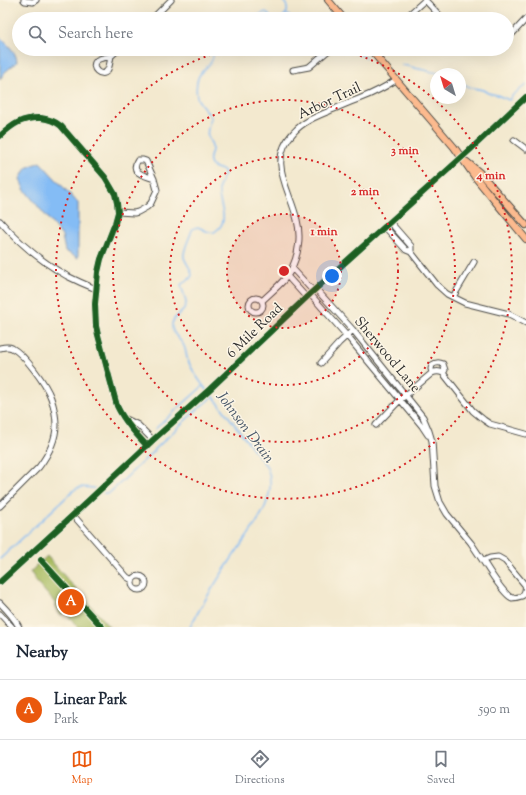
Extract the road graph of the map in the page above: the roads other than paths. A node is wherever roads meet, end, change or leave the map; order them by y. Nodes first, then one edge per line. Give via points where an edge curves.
1 (24, 0) edge
2 (36, 0) edge
3 (171, 0) edge
4 (328, 0) edge
5 (425, 0) edge
6 (415, 10) joint
7 (159, 12) edge
8 (338, 12) edge
9 (413, 12) edge
10 (436, 12) edge
11 (526, 19) edge
12 (514, 33) edge
13 (322, 56) edge
14 (377, 58) edge
15 (293, 70) dead end
16 (396, 80) junction
17 (526, 97) edge
18 (0, 136) edge
19 (514, 140) dead end
20 (526, 149) edge
21 (461, 157) junction
22 (154, 179) dead end
23 (118, 212) junction
24 (0, 221) edge
25 (390, 222) junction
26 (526, 225) edge
27 (385, 227) junction
28 (526, 240) edge
29 (412, 252) junction
30 (474, 262) dead end
31 (292, 268) junction
32 (287, 276) junction
33 (96, 289) junction
34 (311, 293) junction
35 (452, 297) junction
36 (262, 301) dead end
37 (526, 323) edge
38 (353, 330) junction
39 (347, 336) junction
40 (0, 348) edge
41 (321, 363) dead end
42 (432, 373) junction
43 (443, 373) junction
44 (407, 395) junction
45 (400, 400) junction
46 (124, 417) junction
47 (376, 425) dead end
48 (526, 434) edge
49 (153, 440) junction
50 (432, 441) junction
51 (147, 446) junction
52 (0, 506) edge
53 (74, 515) junction
54 (483, 561) junction
55 (132, 580) dead end
56 (0, 582) edge
57 (526, 587) edge
58 (0, 603) edge
59 (0, 614) edge
60 (12, 627) edge
61 (19, 627) edge

1 - 2 street
3 - 7 street
4 - 8 main road
5 - 6 street
5 - 10 street
6 - 9 street
11 - 12 street
13 - 15 street via 309,67
14 - 16 main road
16 - 21 main road
16 - 31 street, Arbor Trail via 304,123 293,132 285,144 281,172 299,233
17 - 21 street, 6 Mile Road
18 - 23 street via 18,122 29,118 56,122 105,177 115,194
19 - 20 street
21 - 25 street, 6 Mile Road
21 - 26 main road via 479,172
21 - 28 main road
22 - 23 street via 157,190 147,207 134,213
23 - 33 street via 101,259
24 - 33 street via 32,252 50,265
25 - 27 street, 6 Mile Road
25 - 29 street via 411,246
27 - 29 street via 406,250
27 - 34 street, 6 Mile Road
29 - 35 street via 437,285
30 - 35 street
31 - 32 street, Arbor Trail
31 - 34 street
32 - 34 street
32 - 36 street, Arbor Trail
33 - 46 street via 96,326 117,406
34 - 38 street, Sherwood Lane
34 - 39 street, Sherwood Lane
34 - 49 street, 6 Mile Road
35 - 37 street via 465,303 509,314
38 - 39 street
38 - 44 street, Sherwood Lane
39 - 41 street
39 - 45 street, Sherwood Lane
40 - 52 street via 13,348 39,375 51,397 56,426 53,442 44,461
42 - 43 street
42 - 43 street via 432,365 439,362 443,364
42 - 44 street
43 - 48 street via 484,420
44 - 45 street
44 - 50 street, Sherwood Lane via 423,417
45 - 47 street
45 - 50 street, Sherwood Lane
46 - 49 street
46 - 51 street
49 - 51 street, 6 Mile Road
50 - 54 street, Sherwood Lane via 435,486 440,502
51 - 53 street, 6 Mile Road
53 - 55 street
53 - 56 street, 6 Mile Road
54 - 57 street, Sherwood Lane via 498,557 505,560
54 - 57 street, Sherwood Lane via 505,593 512,598 523,596
58 - 61 street
59 - 60 street

